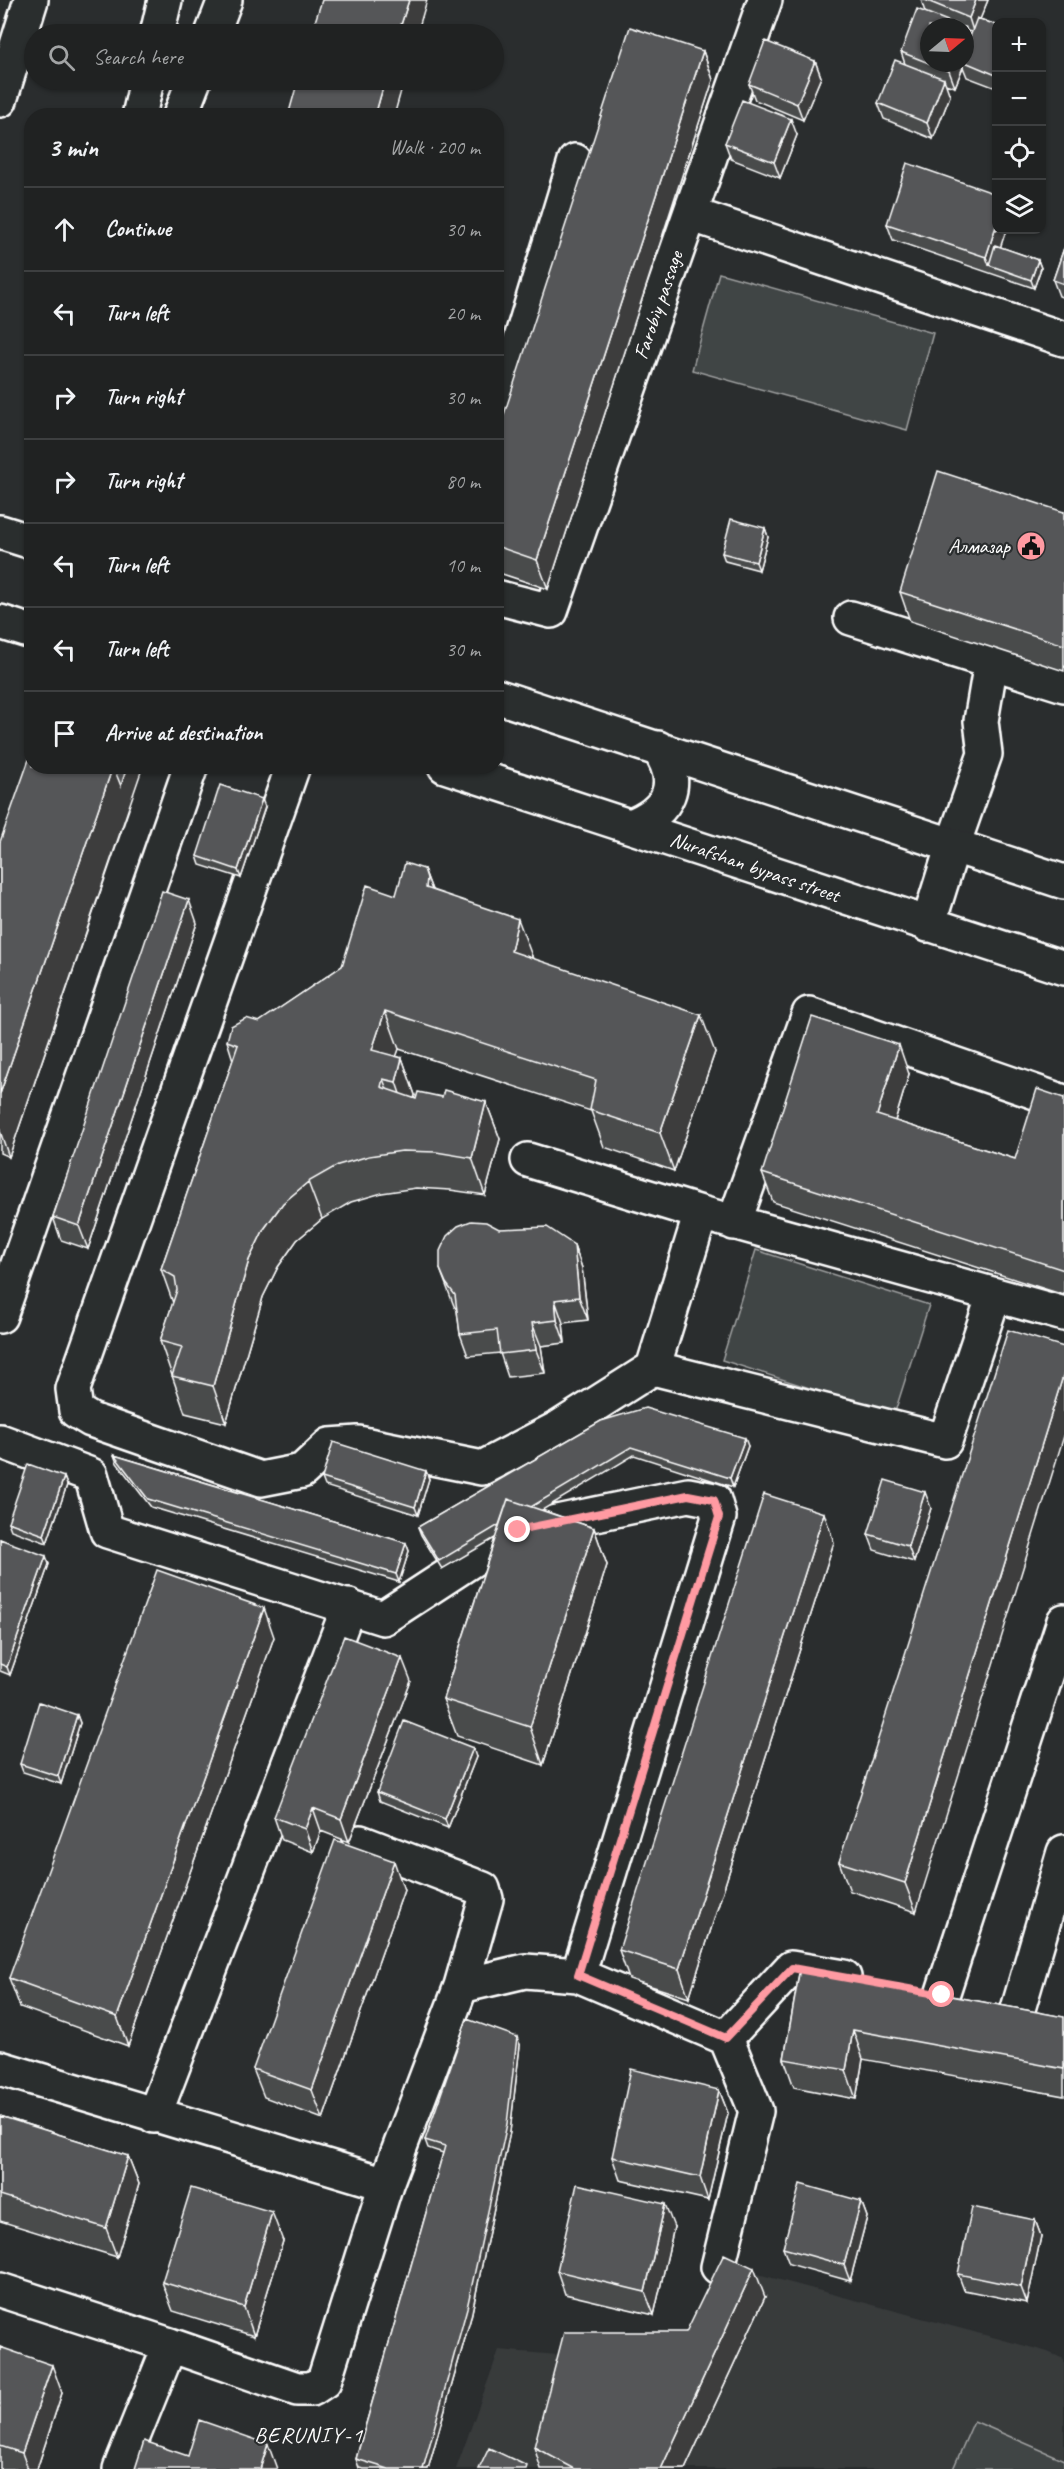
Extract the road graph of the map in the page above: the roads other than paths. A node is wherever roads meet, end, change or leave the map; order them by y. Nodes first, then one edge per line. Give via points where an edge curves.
1 (31, 0) edge
2 (165, 0) edge
3 (225, 0) edge
4 (765, 0) edge
5 (159, 24) edge
6 (216, 24) edge
7 (145, 90) edge
8 (190, 90) edge
9 (0, 100) edge
10 (141, 108) edge
11 (183, 108) edge
12 (575, 161) dead end
13 (690, 214) junction
14 (1064, 339) edge
15 (504, 395) edge
16 (0, 532) edge
17 (24, 540) edge
18 (504, 599) edge
19 (851, 618) dead end
20 (0, 622) edge
21 (24, 630) edge
22 (991, 662) junction
23 (1064, 686) edge
24 (504, 699) edge
25 (658, 748) junction
26 (188, 774) edge
27 (290, 774) edge
28 (471, 774) edge
29 (631, 825) junction
30 (953, 845) junction
31 (1064, 882) edge
32 (928, 925) junction
33 (1064, 968) edge
34 (1064, 1102) edge
35 (528, 1160) dead end
36 (701, 1213) junction
37 (734, 1222) junction
38 (12, 1242) edge
39 (994, 1294) junction
40 (1064, 1314) edge
41 (0, 1316) edge
42 (653, 1368) junction
43 (0, 1441) edge
44 (349, 1606) junction
45 (1064, 1621) edge
46 (1057, 1668) edge
47 (360, 1842) dead end
48 (1064, 1852) edge
49 (578, 1975) junction
50 (872, 1982) edge
51 (461, 1986) junction
52 (1018, 2009) junction
53 (1053, 2015) edge
54 (726, 2038) junction
55 (0, 2068) edge
56 (154, 2116) junction
57 (386, 2184) junction
58 (718, 2267) edge
59 (0, 2290) edge
60 (170, 2346) junction
61 (120, 2469) edge

1 - 9 main road
2 - 5 main road
3 - 6 main road
4 - 13 main road, Farobiy passage
7 - 10 main road
8 - 11 main road
12 - 15 main road
13 - 14 main road
13 - 18 main road, Farobiy passage via 550,611
16 - 17 main road
19 - 22 main road
20 - 21 main road
22 - 23 main road
22 - 30 main road via 981,721 985,754
24 - 25 main road
25 - 29 main road via 668,770 670,793 655,814
25 - 30 main road
26 - 38 main road
27 - 42 main road via 73,1389 76,1411 91,1420 261,1479 302,1471 330,1445 358,1443 482,1468 560,1427
28 - 29 main road, Nurafshan bypass street
29 - 32 main road, Nurafshan bypass street
30 - 31 main road
30 - 32 main road
32 - 33 main road, Nurafshan bypass street
34 - 37 main road via 809,1014
35 - 36 main road
36 - 37 main road
36 - 42 main road
37 - 39 main road
38 - 41 main road
39 - 40 main road
39 - 42 main road via 945,1441
43 - 44 main road via 91,1475 106,1531
44 - 49 main road via 383,1618 518,1530 688,1495 714,1500 719,1517
44 - 56 main road
45 - 46 main road
46 - 52 main road via 930,1993
47 - 51 main road via 483,1889 486,1899
48 - 52 main road
49 - 51 main road via 525,1971
49 - 54 main road
50 - 54 main road via 792,1968
51 - 57 main road
52 - 53 main road
54 - 58 main road via 756,2111
55 - 56 main road
56 - 57 main road
57 - 60 main road via 324,2381 312,2389 297,2389
59 - 60 main road
60 - 61 main road

